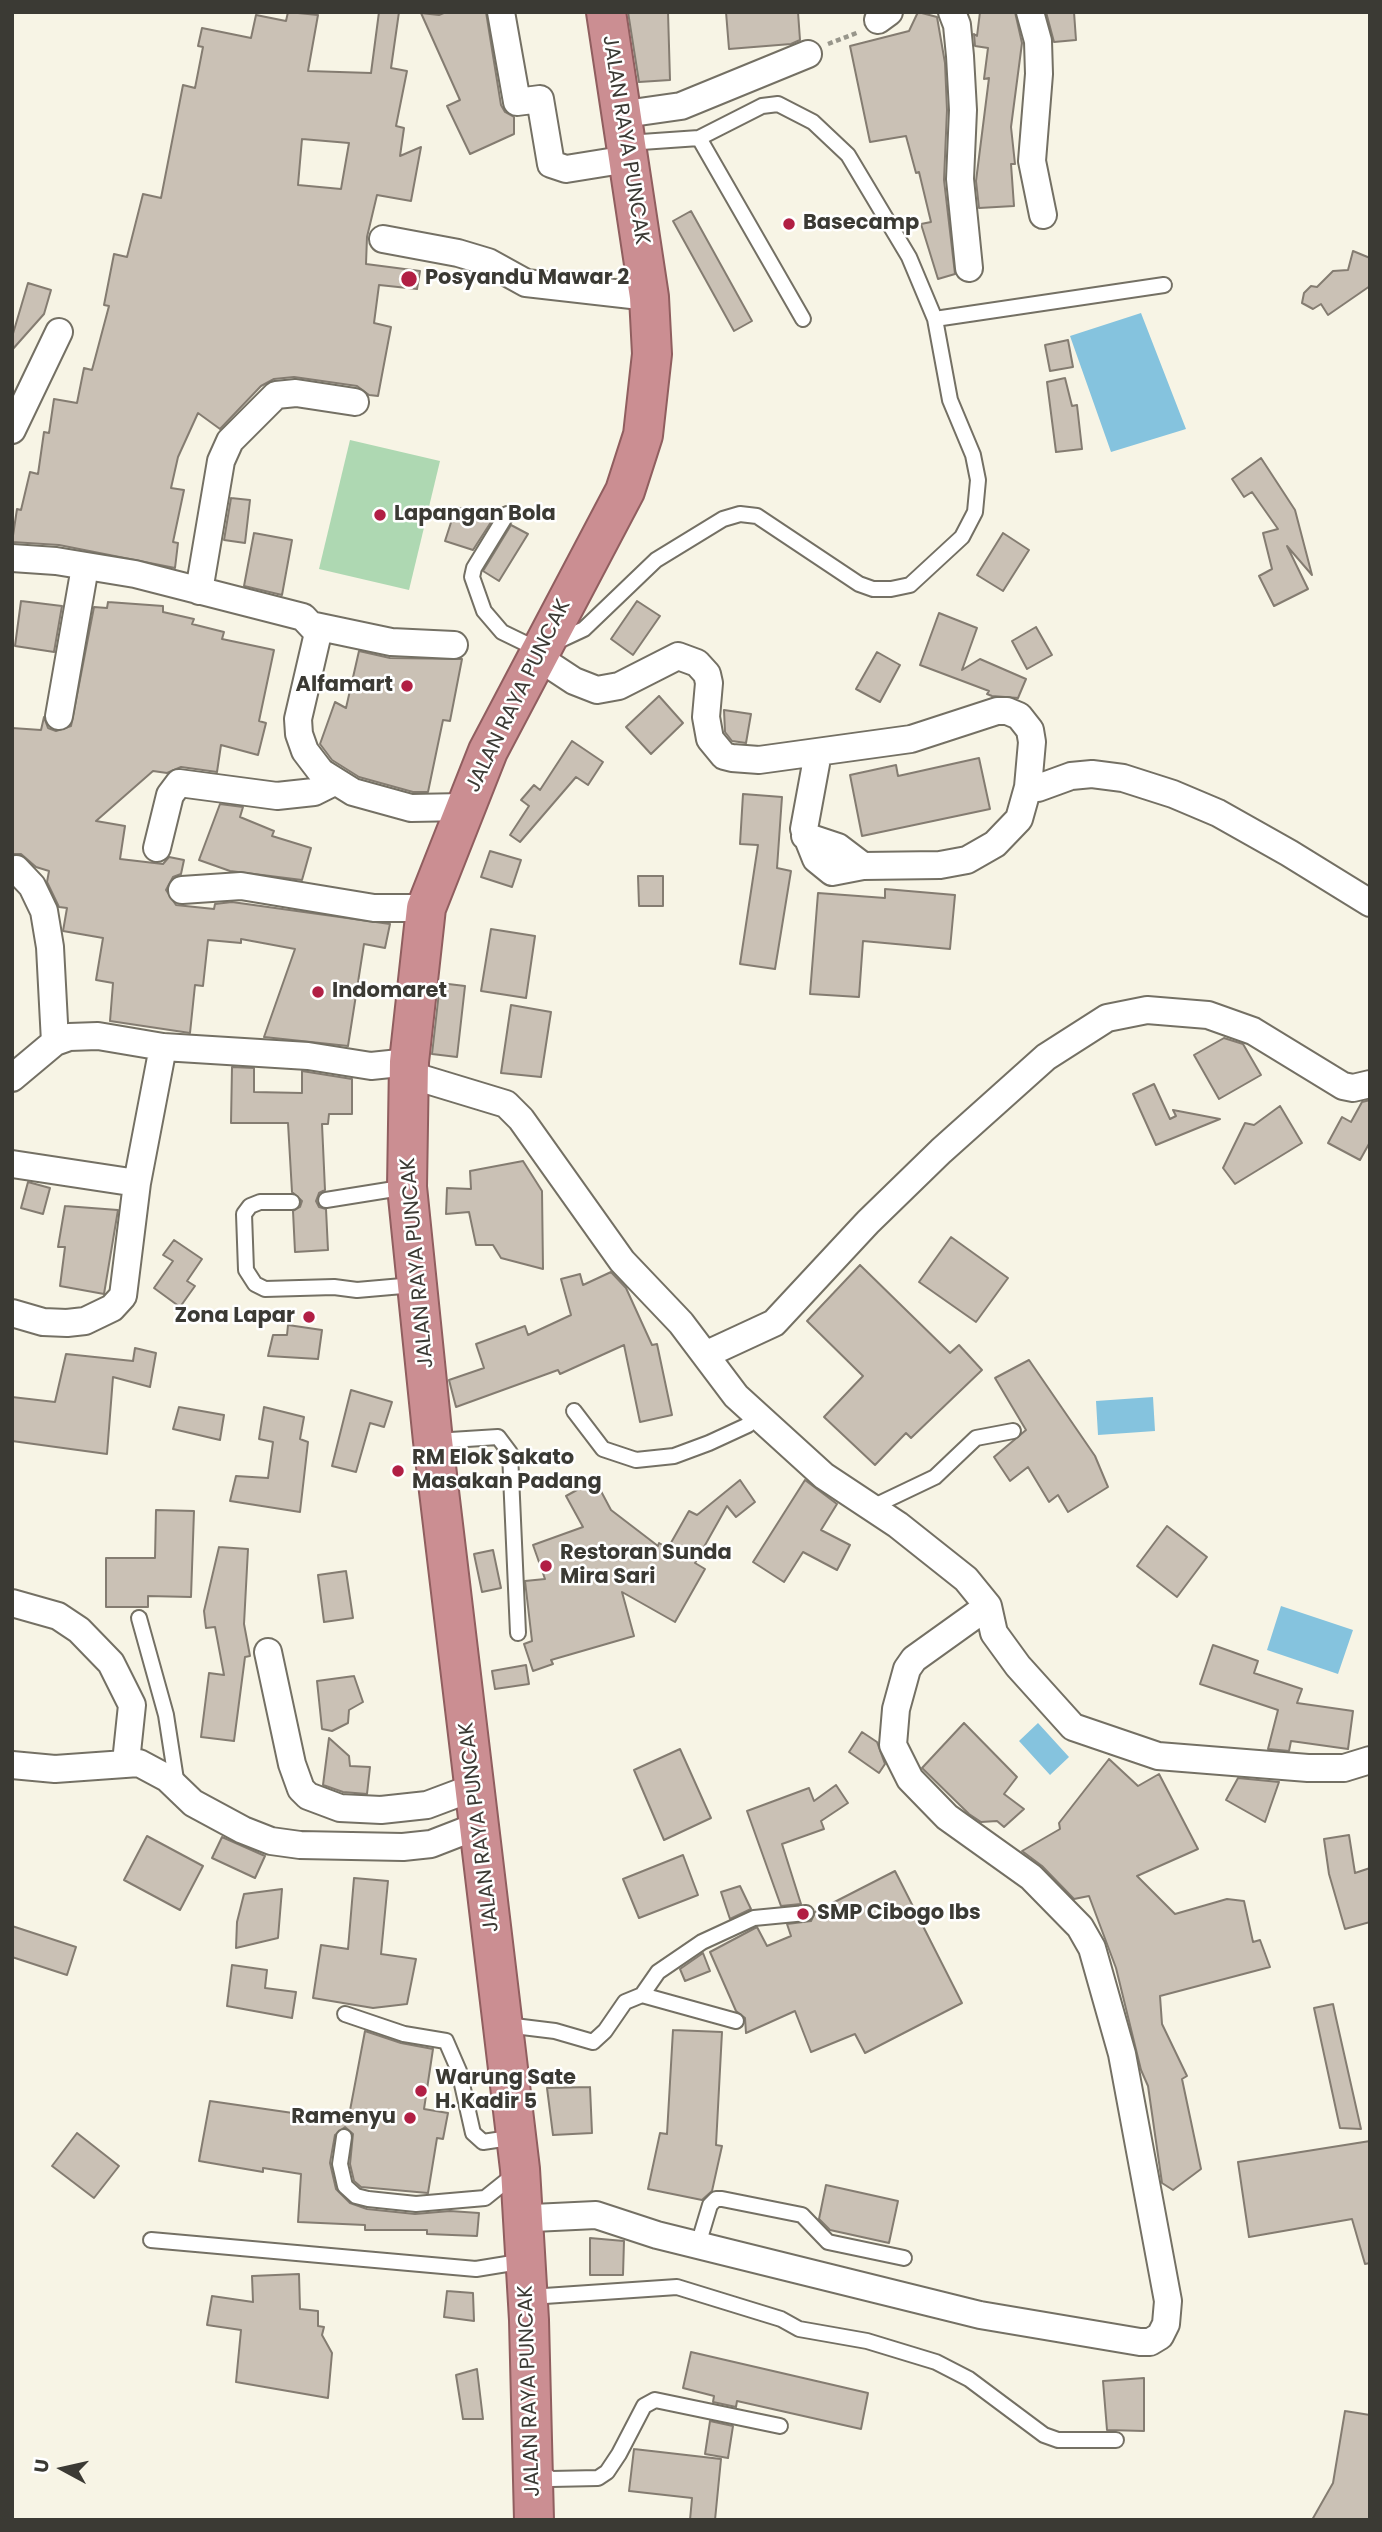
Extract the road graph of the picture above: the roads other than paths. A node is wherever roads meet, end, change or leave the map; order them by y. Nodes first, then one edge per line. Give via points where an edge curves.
1 (501, 12) edge
2 (606, 12) edge
3 (952, 12) edge
4 (1030, 12) edge
5 (808, 54) road end
6 (631, 138) junction
7 (699, 138) junction
8 (1043, 215) dead end
9 (383, 239) dead end
10 (969, 268) dead end
11 (1164, 285) dead end
12 (649, 297) junction
13 (803, 318) dead end
14 (934, 319) junction
15 (59, 332) dead end
16 (355, 402) dead end
17 (12, 430) edge
18 (507, 514) dead end
19 (12, 558) edge
20 (85, 567) junction
21 (199, 591) junction
22 (315, 626) junction
23 (454, 645) dead end
24 (538, 653) junction
25 (59, 716) dead end
26 (818, 752) junction
27 (334, 782) junction
28 (1028, 787) junction
29 (464, 807) junction
30 (158, 848) dead end
31 (16, 869) dead end
32 (182, 890) dead end
33 (1370, 903) edge
34 (426, 908) junction
35 (55, 1042) junction
36 (163, 1047) junction
37 (409, 1062) junction
38 (12, 1078) edge
39 (1370, 1084) edge
40 (12, 1164) edge
41 (136, 1183) junction
42 (407, 1187) junction
43 (326, 1200) dead end
44 (292, 1202) dead end
45 (419, 1285) junction
46 (12, 1312) edge
47 (706, 1354) junction
48 (574, 1411) dead end
49 (753, 1412) junction
50 (1013, 1431) dead end
51 (433, 1441) junction
52 (870, 1508) junction
53 (12, 1603) edge
54 (988, 1606) junction
55 (139, 1618) dead end
56 (518, 1633) dead end
57 (268, 1652) dead end
58 (1370, 1760) edge
59 (126, 1762) junction
60 (12, 1765) edge
61 (475, 1787) junction
62 (177, 1788) junction
63 (480, 1825) junction
64 (806, 1913) dead end
65 (642, 1996) junction
66 (345, 2014) dead end
67 (502, 2016) junction
68 (736, 2021) dead end
69 (344, 2137) dead end
70 (519, 2153) junction
71 (523, 2210) junction
72 (151, 2240) dead end
73 (698, 2245) junction
74 (904, 2258) dead end
75 (527, 2279) junction
76 (780, 2426) dead end
77 (1116, 2440) dead end
78 (531, 2465) junction
79 (534, 2520) edge

1 - 6 street via 517,102 540,99 551,164 566,169
2 - 6 highway, JALAN RAYA PUNCAK
3 - 10 street via 960,56 960,179
4 - 8 street via 1038,41 1039,74 1032,161
5 - 6 street via 681,106
6 - 7 lane
6 - 12 highway, JALAN RAYA PUNCAK
7 - 13 lane
7 - 14 lane via 771,104 788,107 813,122 848,155 868,187 909,257
9 - 12 street via 488,262 526,283
11 - 14 lane
12 - 24 highway, JALAN RAYA PUNCAK via 652,354 643,435 625,491
14 - 24 lane via 950,400 973,455 978,480 975,512 962,537 911,585 873,589 859,584 757,516 740,514 723,519 656,560 584,629
15 - 17 street
16 - 21 street via 296,393 276,395 229,441 221,461
18 - 24 lane via 472,577 484,611 502,632
19 - 20 street
20 - 21 street
20 - 25 street
21 - 22 street via 303,617
22 - 23 street via 391,642
22 - 27 street via 317,643 298,719 299,734 305,751
24 - 26 street via 574,681 597,690 619,686 678,656 688,658 707,674 706,726 724,756 759,760
24 - 29 highway, JALAN RAYA PUNCAK
26 - 28 street via 911,739 1007,711 1019,716 1030,730
26 - 28 street via 805,836 827,870 967,860 1014,826
27 - 29 street via 411,808
27 - 30 street via 314,792 277,796 179,783 170,795
28 - 33 street via 1092,774 1150,786 1219,813
29 - 34 highway, JALAN RAYA PUNCAK
31 - 35 street via 32,886 44,911
32 - 34 street via 241,886 374,908
34 - 37 highway, JALAN RAYA PUNCAK
35 - 36 street via 98,1036
35 - 38 street
36 - 37 street via 308,1056 371,1066
36 - 41 street
37 - 42 highway, JALAN RAYA PUNCAK
37 - 47 street via 417,1077 487,1096 513,1110 622,1261
39 - 47 street via 1343,1086 1253,1031 1208,1014 1147,1010 1107,1018 1046,1057 941,1151 774,1323
40 - 41 street
41 - 46 street via 123,1296 112,1308 85,1321 43,1322
42 - 43 lane
42 - 45 highway, JALAN RAYA PUNCAK
44 - 45 lane via 260,1202 244,1213 246,1270 255,1284 265,1289 357,1290
45 - 51 highway, JALAN RAYA PUNCAK
47 - 49 street
48 - 49 lane via 603,1450 636,1460 674,1455 709,1443 748,1425
49 - 52 street via 824,1476
50 - 52 lane via 976,1438 935,1477
51 - 56 lane via 489,1436 503,1440 510,1452
51 - 61 highway, JALAN RAYA PUNCAK
52 - 54 street via 966,1580
53 - 59 street via 58,1616 79,1629 111,1663 132,1704
54 - 58 street via 994,1633 1073,1727 1158,1756 1308,1768 1344,1768
54 - 73 street via 907,1669 896,1709 893,1745 910,1779 947,1817 1031,1878 1080,1927 1092,1948 1122,2054 1168,2301 1166,2324 1160,2336 1140,2342 980,2315
55 - 62 lane via 163,1704
57 - 61 street via 292,1764 308,1796 340,1808 381,1810 427,1805
59 - 60 street via 55,1769
59 - 62 street via 157,1771
61 - 63 highway, JALAN RAYA PUNCAK
62 - 63 street via 193,1803 243,1830 271,1841 300,1845 431,1844
63 - 67 highway, JALAN RAYA PUNCAK
64 - 65 lane via 754,1918 702,1941 658,1972
65 - 67 lane via 625,2001 593,2042 555,2031 506,2026
65 - 68 lane
66 - 70 lane via 404,2034 446,2041 459,2071 473,2133 483,2142
67 - 70 highway, JALAN RAYA PUNCAK
69 - 70 lane via 340,2164 345,2186 356,2196 416,2204 485,2198
70 - 71 highway, JALAN RAYA PUNCAK
71 - 73 street via 533,2218 596,2215
71 - 75 highway, JALAN RAYA PUNCAK
72 - 75 lane via 476,2269
73 - 74 lane via 710,2205 722,2199 802,2215 828,2242
75 - 77 lane via 677,2287 781,2319 799,2329 867,2341 936,2362 969,2379 1051,2438
75 - 78 highway, JALAN RAYA PUNCAK
76 - 78 lane via 655,2400 644,2406 619,2454 598,2478 551,2479
78 - 79 highway, JALAN RAYA PUNCAK

